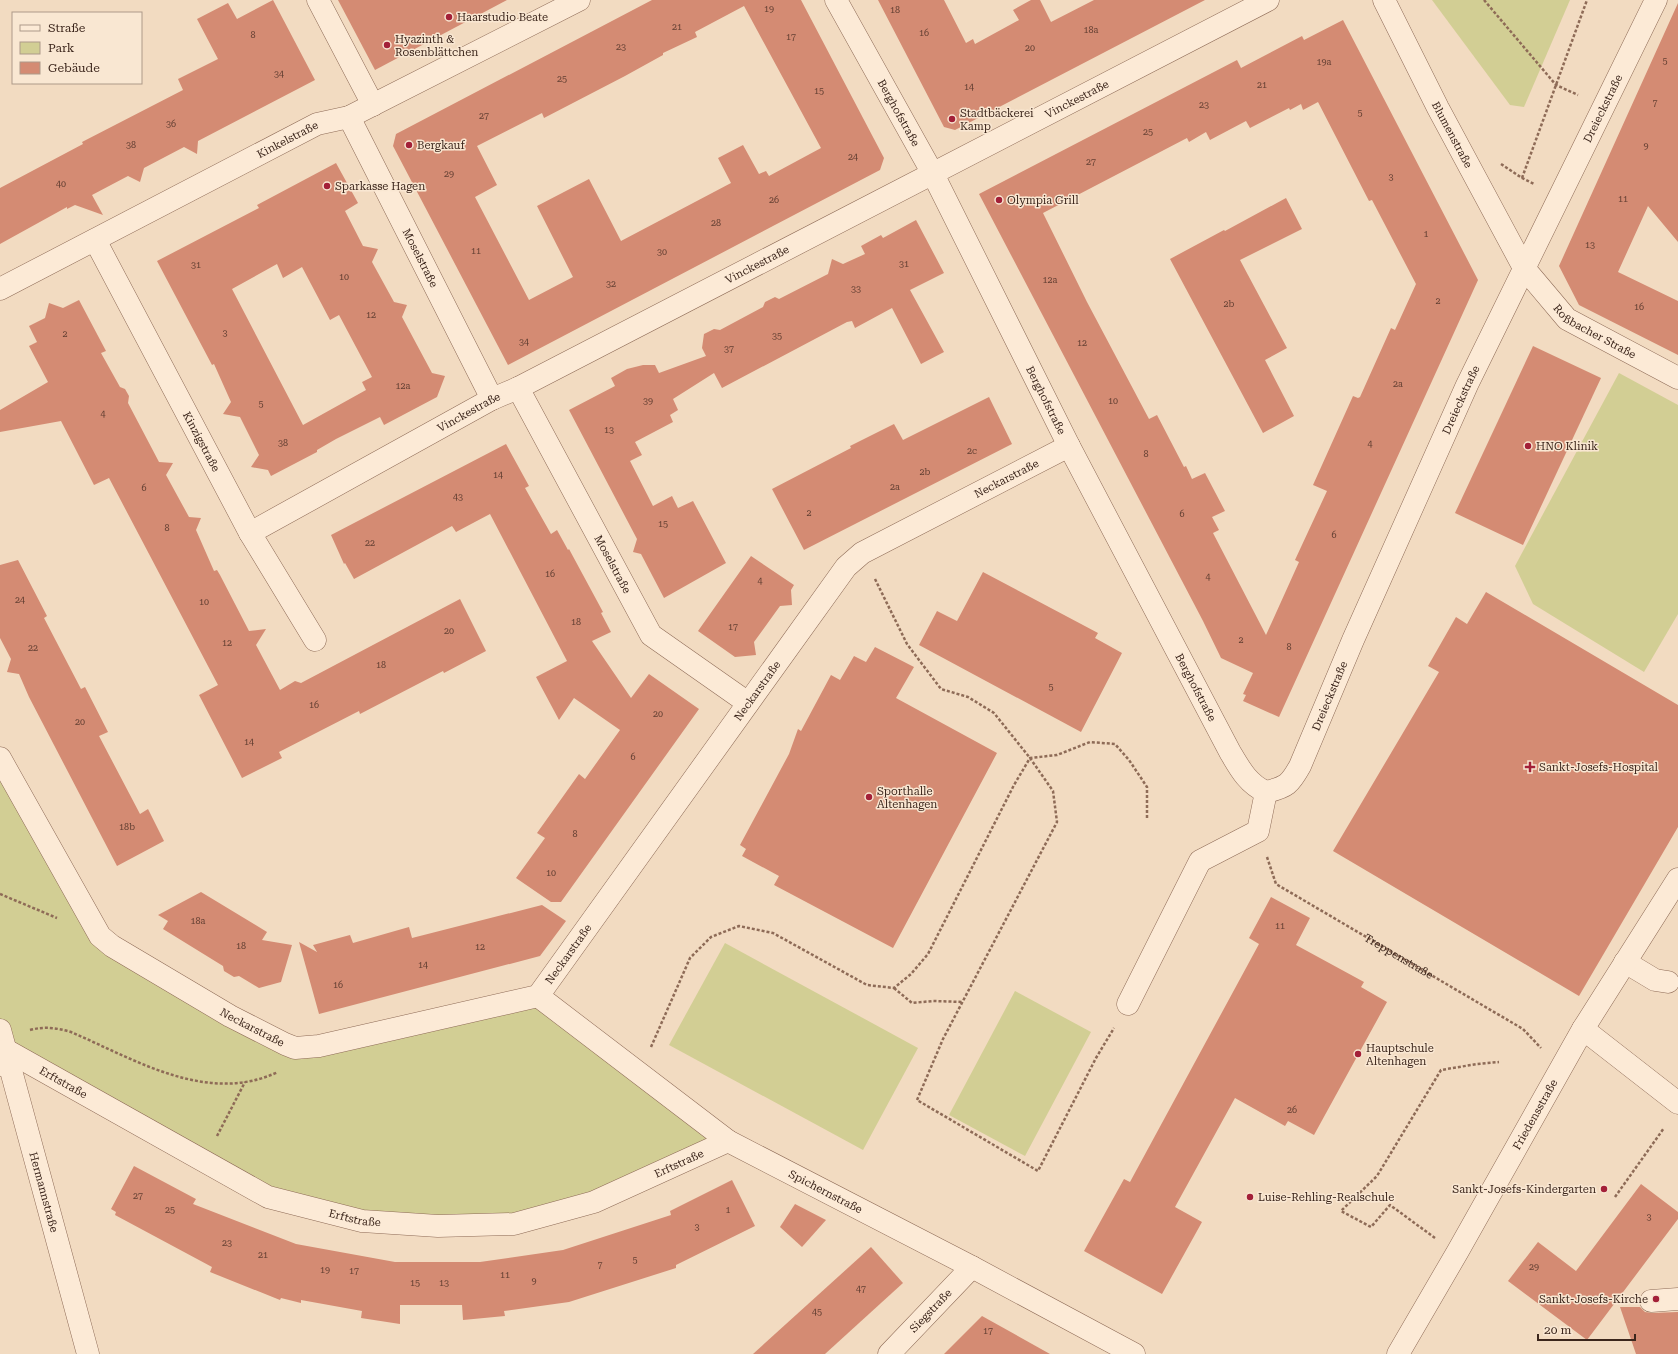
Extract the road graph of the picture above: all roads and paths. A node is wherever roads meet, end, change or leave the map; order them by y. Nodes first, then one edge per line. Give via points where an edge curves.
1 (318, 0) edge
2 (579, 0) edge
3 (836, 0) edge
4 (1268, 0) edge
5 (1384, 0) edge
6 (1484, 0) edge
7 (1587, 0) edge
8 (1656, 0) edge
9 (1556, 85) junction
10 (373, 105) junction
11 (349, 117) junction
12 (933, 174) junction
13 (1522, 178) dead end
14 (95, 240) junction
15 (1524, 268) junction
16 (0, 289) edge
17 (1678, 378) edge
18 (518, 388) junction
19 (492, 398) junction
20 (1068, 446) junction
21 (250, 533) junction
22 (862, 553) junction
23 (315, 640) dead end
24 (748, 703) junction
25 (0, 758) edge
26 (1030, 758) junction
27 (1266, 792) junction
28 (1148, 820) dead end
29 (1258, 831) junction
30 (1678, 879) edge
31 (0, 894) edge
32 (100, 936) junction
33 (1625, 962) junction
34 (1668, 982) dead end
35 (894, 988) junction
36 (538, 996) junction
37 (963, 1002) junction
38 (1128, 1004) joint
39 (0, 1030) edge
40 (1583, 1030) junction
41 (28, 1031) dead end
42 (3, 1057) edge
43 (1499, 1062) dead end
44 (1561, 1068) junction
45 (282, 1070) dead end
46 (639, 1075) junction
47 (245, 1081) junction
48 (1678, 1104) edge
49 (1665, 1127) dead end
50 (728, 1141) junction
51 (204, 1162) junction
52 (1615, 1197) dead end
53 (1458, 1251) junction
54 (972, 1267) junction
55 (1678, 1299) edge
56 (1651, 1301) dead end
57 (88, 1354) edge
58 (889, 1354) edge
59 (1134, 1354) edge
60 (1398, 1354) edge

1 - 10 street
2 - 10 street, Kinkelstraße
3 - 12 street, Berghofstraße
4 - 12 street, Vinckestraße
5 - 15 street, Blumenstraße via 1438,108
6 - 9 path
7 - 9 path
8 - 15 street, Dreieckstraße
9 - 13 path
10 - 11 street, Kinkelstraße
11 - 14 street, Kinkelstraße via 317,124
11 - 19 street, Moselstraße
12 - 18 street, Vinckestraße
12 - 20 street, Berghofstraße
14 - 16 street, Kinkelstraße
14 - 21 street, Kinzigstraße
15 - 17 street, Roßbacher Straße via 1567,319
15 - 27 street, Dreieckstraße via 1463,392 1300,766 1291,782 1280,789
18 - 19 street, Vinckestraße
18 - 24 street, Moselstraße via 651,635
19 - 21 street, Vinckestraße
20 - 22 street, Neckarstraße
20 - 27 street, Berghofstraße via 1242,774 1256,788
21 - 23 street, Kinzigstraße
22 - 24 street, Neckarstraße via 846,567
22 - 26 path via 907,644 942,689 968,697 994,713
24 - 36 street, Neckarstraße
25 - 32 street, Neckarstraße
26 - 28 path via 1058,755 1090,742 1115,744 1147,787
26 - 35 path via 928,954 911,974
26 - 37 path via 1053,791 1057,822
27 - 29 street
29 - 38 street via 1200,861
29 - 44 path, Treppenstraße via 1276,884 1523,1029
30 - 33 street, Friedensstraße
31 - 32 path
32 - 36 street, Neckarstraße via 112,946 230,1016 295,1048 319,1046
33 - 34 street via 1655,980
33 - 40 street, Friedensstraße
35 - 37 path via 912,1004 933,1001
35 - 46 path via 867,985 774,933 739,926 711,937 690,958
36 - 46 street, Spichernstraße
37 - 38 path via 943,1039 917,1100 1038,1171 1096,1058
39 - 42 street, Hermannstraße
40 - 44 street, Friedensstraße
40 - 48 street
41 - 47 path via 41,1027 58,1028 168,1075 181,1078 221,1084
42 - 51 street, Erftstraße
42 - 57 street, Hermannstraße
43 - 53 path via 1441,1070 1377,1176 1341,1211 1371,1227 1390,1205 1429,1235
44 - 53 street, Friedensstraße
45 - 47 path via 263,1079
46 - 50 street, Spichernstraße
47 - 51 path
49 - 52 path
50 - 51 street, Erftstraße via 594,1202 514,1224 438,1226 362,1221 268,1197
50 - 54 street, Spichernstraße
53 - 60 street, Friedensstraße
54 - 58 street, Siegstraße
54 - 59 street, Spichernstraße
55 - 56 street

